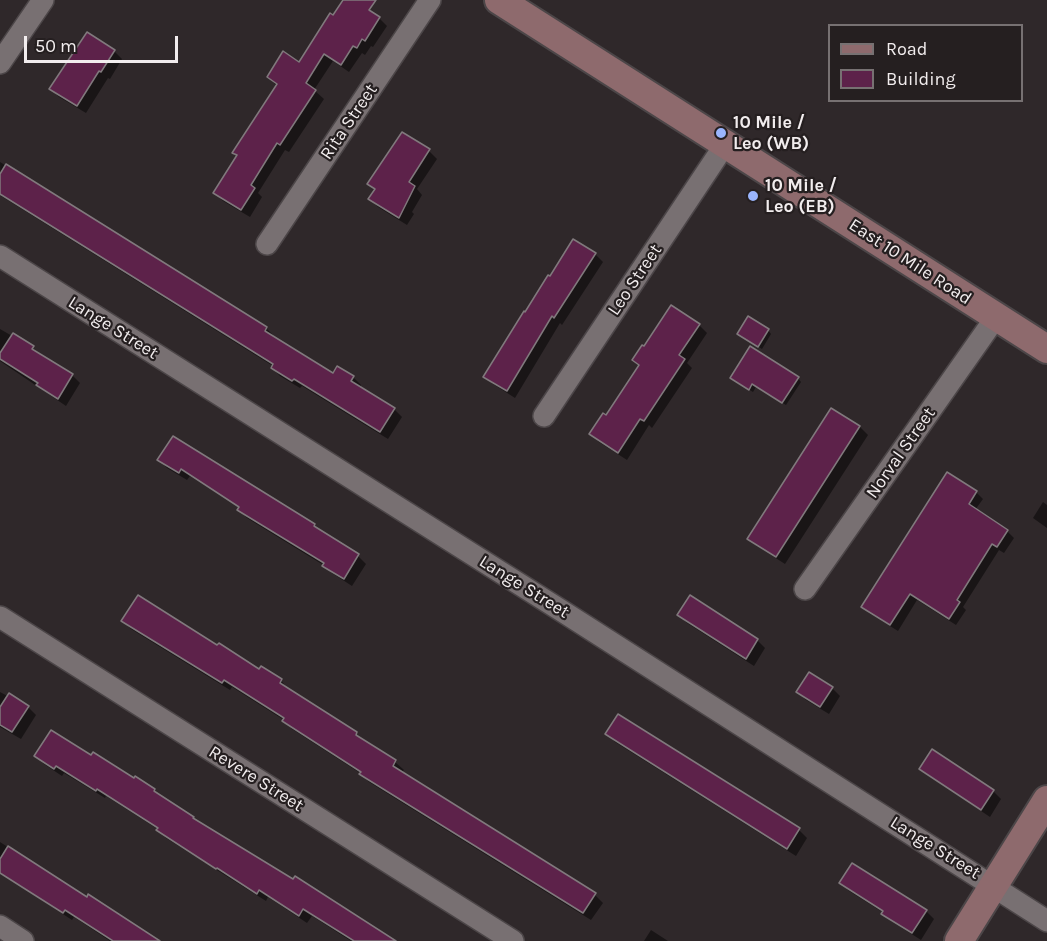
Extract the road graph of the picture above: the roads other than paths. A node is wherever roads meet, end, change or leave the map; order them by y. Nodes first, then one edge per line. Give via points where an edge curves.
1 (43, 0) edge
2 (430, 0) edge
3 (499, 0) edge
4 (0, 63) edge
5 (726, 143) junction
6 (267, 244) dead end
7 (0, 256) edge
8 (996, 317) junction
9 (1047, 350) edge
10 (544, 416) dead end
11 (805, 589) dead end
12 (0, 617) edge
13 (1047, 800) edge
14 (994, 885) junction
15 (1047, 921) edge
16 (0, 926) edge
17 (23, 941) edge
18 (513, 941) edge
19 (958, 941) edge

1 - 4 street
2 - 6 street, Rita Street
3 - 5 street, East 10 Mile Road
5 - 8 street, East 10 Mile Road
5 - 10 street, Leo Street
7 - 14 street, Lange Street
8 - 9 street, East 10 Mile Road
8 - 11 street, Norval Street
12 - 18 street, Revere Street
13 - 14 street
14 - 15 street, Lange Street
14 - 19 street
16 - 17 street

